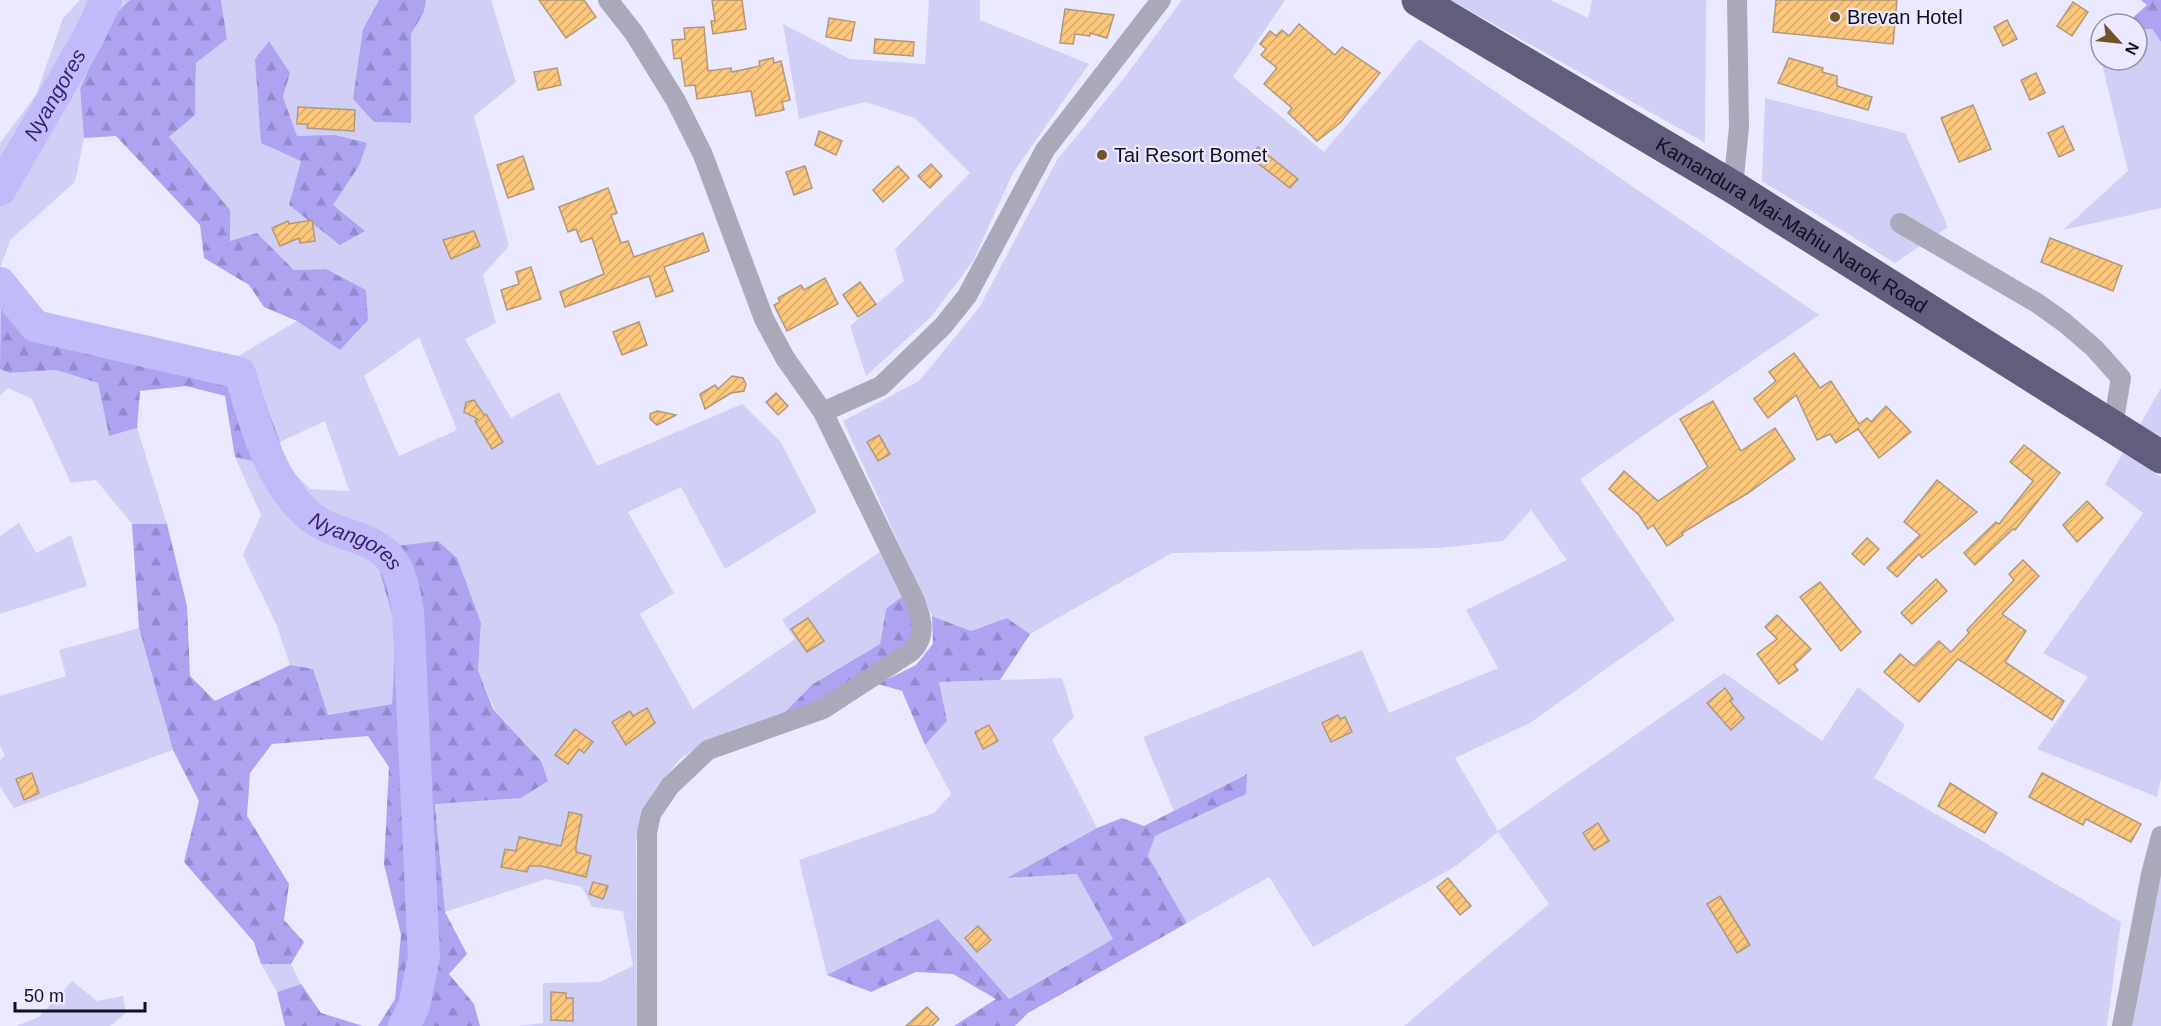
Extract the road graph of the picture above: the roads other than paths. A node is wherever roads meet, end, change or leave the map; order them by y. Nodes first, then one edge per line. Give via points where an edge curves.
1 (608, 0) edge
2 (1161, 0) edge
3 (1418, 0) edge
4 (1737, 0) edge
5 (1733, 187) junction
6 (1900, 223) dead end
7 (823, 412) junction
8 (2113, 425) junction
9 (2161, 457) edge
10 (2161, 836) edge
11 (647, 1026) edge
12 (2122, 1026) edge

1 - 7 street via 634,33 676,101 703,155 765,319 785,358
2 - 7 street via 1045,150 967,296 880,386
3 - 5 highway, Kamandura Mai-Mahiu Narok Road
4 - 5 street via 1739,127
5 - 8 highway, Kamandura Mai-Mahiu Narok Road
6 - 8 street via 2037,303 2094,348 2121,378
7 - 11 street via 915,601 924,630 912,651 823,709 708,750 670,786 651,814 647,833
8 - 9 highway, Kamandura Mai-Mahiu Narok Road
10 - 12 street

